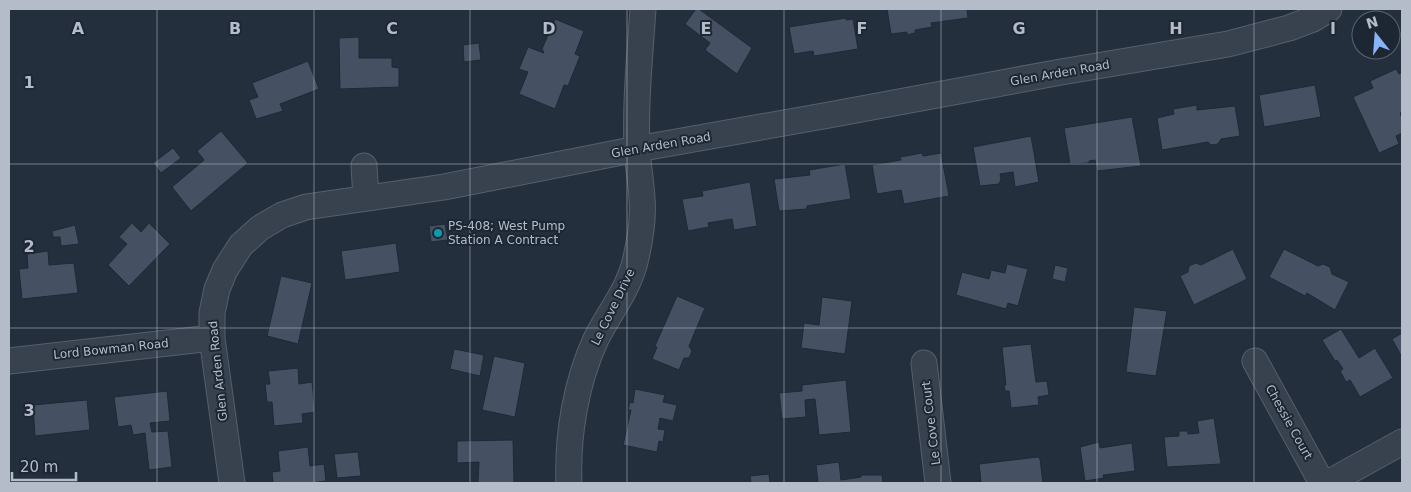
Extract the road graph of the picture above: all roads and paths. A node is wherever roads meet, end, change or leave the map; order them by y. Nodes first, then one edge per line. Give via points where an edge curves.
1 (643, 9) edge
2 (1329, 9) edge
3 (637, 149) junction
4 (364, 166) dead end
5 (366, 198) junction
6 (212, 338) junction
7 (9, 361) edge
8 (1255, 361) dead end
9 (924, 363) dead end
10 (1402, 442) edge
11 (232, 483) edge
12 (569, 483) edge
13 (938, 483) edge
14 (1322, 483) edge
15 (1328, 483) edge

1 - 3 street, Le Cove Drive
2 - 3 street, Glen Arden Road via 1289,28 1228,44
3 - 5 street, Glen Arden Road via 444,187
3 - 12 street, Le Cove Drive via 643,200 635,263 623,293 596,340 580,386 571,426
4 - 5 street
5 - 6 street, Glen Arden Road via 306,207 282,215 241,245 217,289 212,313
6 - 7 street, Lord Bowman Road
6 - 11 street, Glen Arden Road
8 - 14 street, Chessie Court
9 - 13 street, Le Cove Court
10 - 15 street

